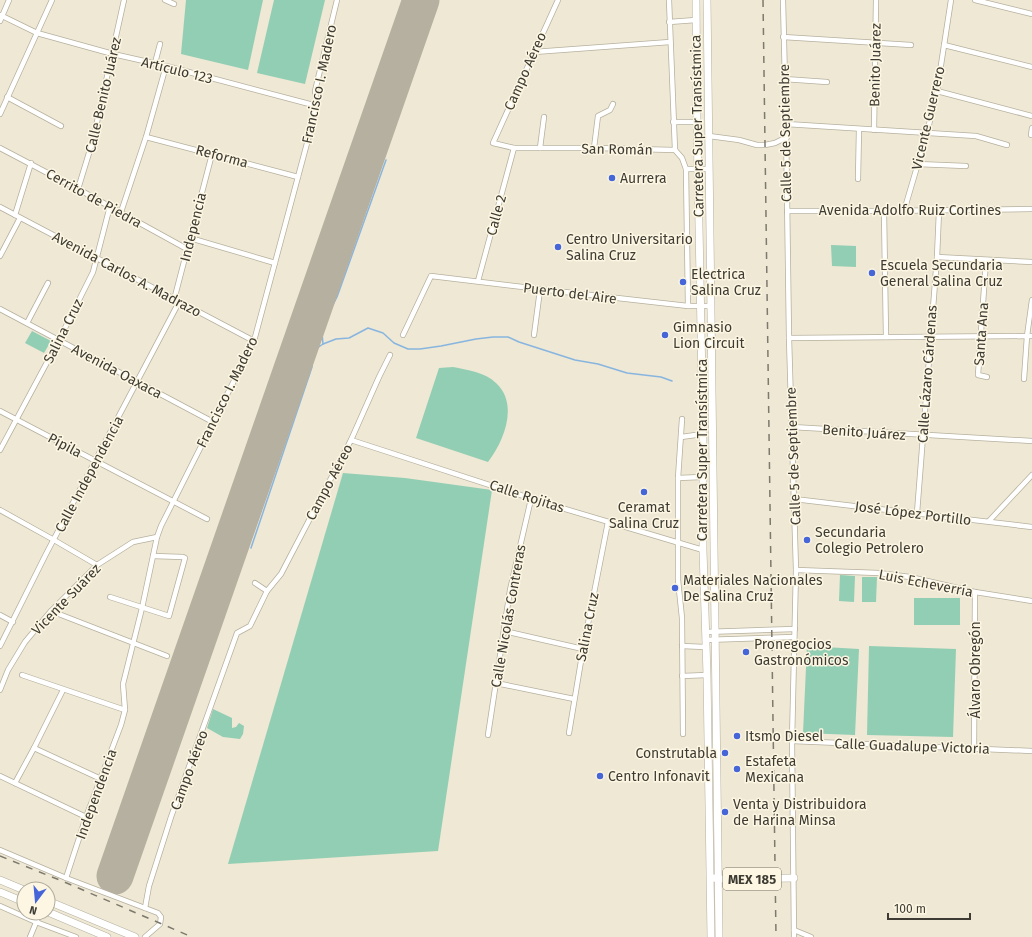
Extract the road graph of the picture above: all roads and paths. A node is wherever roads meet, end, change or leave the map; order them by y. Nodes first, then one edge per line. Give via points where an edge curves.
1 (9, 0) edge
2 (52, 0) edge
3 (124, 0) edge
4 (165, 0) edge
5 (337, 0) edge
6 (558, 0) edge
7 (669, 0) edge
8 (696, 0) edge
9 (707, 0) edge
10 (782, 0) edge
11 (876, 0) edge
12 (951, 0) edge
13 (975, 0) edge
14 (174, 4) dead end
15 (1032, 14) edge
16 (1, 17) edge
17 (696, 20) junction
18 (670, 22) junction
19 (37, 33) junction
20 (783, 37) junction
21 (670, 42) junction
22 (875, 42) junction
23 (160, 44) dead end
24 (911, 45) dead end
25 (944, 45) junction
26 (534, 52) junction
27 (113, 54) junction
28 (155, 63) junction
29 (166, 66) junction
30 (1032, 67) edge
31 (784, 79) junction
32 (827, 82) dead end
33 (937, 91) junction
34 (7, 97) junction
35 (612, 104) dead end
36 (317, 106) junction
37 (0, 114) edge
38 (544, 117) dead end
39 (1032, 117) edge
40 (673, 122) junction
41 (697, 122) junction
42 (786, 124) junction
43 (61, 126) dead end
44 (1032, 128) edge
45 (859, 129) junction
46 (874, 130) junction
47 (926, 133) junction
48 (1031, 135) edge
49 (709, 136) junction
50 (146, 137) junction
51 (787, 137) junction
52 (493, 143) joint
53 (1007, 145) dead end
54 (0, 148) edge
55 (514, 148) junction
56 (540, 148) junction
57 (594, 148) junction
58 (675, 150) junction
59 (212, 154) junction
60 (31, 164) junction
61 (917, 164) junction
62 (966, 166) dead end
63 (686, 169) junction
64 (698, 169) junction
65 (710, 169) junction
66 (298, 177) junction
67 (858, 179) dead end
68 (78, 188) junction
69 (110, 206) junction
70 (0, 207) edge
71 (1032, 209) edge
72 (939, 210) junction
73 (787, 211) junction
74 (884, 211) junction
75 (904, 211) junction
76 (121, 212) junction
77 (17, 216) junction
78 (190, 238) junction
79 (188, 249) junction
80 (0, 256) edge
81 (936, 257) junction
82 (97, 259) junction
83 (986, 260) junction
84 (1032, 262) edge
85 (275, 263) junction
86 (478, 281) junction
87 (48, 283) dead end
88 (540, 290) junction
89 (174, 300) junction
90 (1032, 300) edge
91 (179, 302) junction
92 (688, 306) junction
93 (701, 306) junction
94 (711, 306) junction
95 (0, 308) edge
96 (27, 323) junction
97 (403, 335) dead end
98 (534, 335) dead end
99 (981, 336) junction
100 (1030, 336) edge
101 (886, 337) junction
102 (929, 337) junction
103 (789, 338) junction
104 (59, 340) junction
105 (254, 341) junction
106 (390, 355) dead end
107 (987, 377) dead end
108 (1024, 380) dead end
109 (137, 381) junction
110 (0, 410) edge
111 (16, 419) junction
112 (682, 419) dead end
113 (213, 422) junction
114 (792, 427) junction
115 (703, 434) junction
116 (922, 435) junction
117 (681, 437) junction
118 (351, 440) junction
119 (1032, 441) edge
120 (0, 450) edge
121 (96, 461) junction
122 (1032, 475) edge
123 (702, 477) junction
124 (678, 478) junction
125 (531, 498) junction
126 (794, 499) junction
127 (173, 501) junction
128 (0, 510) edge
129 (917, 512) junction
130 (206, 519) dead end
131 (989, 521) junction
132 (608, 522) junction
133 (1032, 527) edge
134 (157, 537) junction
135 (54, 540) junction
136 (679, 542) junction
137 (703, 550) junction
138 (153, 556) junction
139 (97, 565) junction
140 (796, 570) junction
141 (254, 583) dead end
142 (267, 592) junction
143 (975, 592) junction
144 (110, 597) dead end
145 (1032, 601) edge
146 (142, 608) junction
147 (51, 612) junction
148 (0, 615) edge
149 (13, 622) junction
150 (795, 629) junction
151 (504, 631) junction
152 (714, 631) junction
153 (705, 632) junction
154 (794, 638) junction
155 (715, 639) junction
156 (705, 643) junction
157 (132, 644) junction
158 (0, 646) edge
159 (682, 646) junction
160 (583, 649) junction
161 (167, 656) dead end
162 (707, 675) junction
163 (22, 676) dead end
164 (682, 676) junction
165 (496, 683) junction
166 (0, 690) edge
167 (63, 690) junction
168 (574, 699) junction
169 (125, 710) junction
170 (569, 733) dead end
171 (684, 734) dead end
172 (488, 735) dead end
173 (792, 741) junction
174 (34, 748) junction
175 (974, 749) junction
176 (1032, 751) edge
177 (0, 776) edge
178 (101, 779) junction
179 (15, 783) junction
180 (86, 817) junction
181 (0, 850) edge
182 (710, 877) junction
183 (66, 878) junction
184 (794, 878) junction
185 (718, 879) junction
186 (0, 880) edge
187 (16, 887) edge
188 (0, 892) edge
189 (16, 899) edge
190 (56, 903) edge
191 (0, 906) edge
192 (145, 908) junction
193 (56, 916) edge
194 (36, 922) junction
195 (794, 930) junction
196 (30, 937) edge
197 (76, 937) edge
198 (105, 937) edge
199 (135, 937) edge
200 (145, 937) edge
201 (711, 937) edge
202 (719, 937) edge
203 (794, 937) edge
204 (811, 937) edge

1 - 16 street
2 - 19 street
3 - 27 street, Calle Benito Juárez
4 - 14 street
5 - 36 street, Francisco I. Madero via 316,91
6 - 26 street, Campo Aéreo
7 - 18 street
8 - 17 main road, Carretera Super Transístmica / MEX 185
9 - 49 main road, Carretera Super Transístmica / MEX 185
10 - 20 street, Calle 5 de Septiembre
11 - 22 street, Benito Juárez
12 - 25 street, Vicente Guerrero
13 - 15 street
16 - 19 street, Artículo 123
17 - 18 street
17 - 41 main road, Carretera Super Transístmica / MEX 185
18 - 21 street
19 - 27 street, Artículo 123
19 - 34 street
20 - 22 street
20 - 31 street, Calle 5 de Septiembre
21 - 26 street
21 - 40 street
22 - 24 street
22 - 46 street, Benito Juárez
23 - 28 street
25 - 30 street
25 - 33 street, Vicente Guerrero
26 - 52 street, Campo Aéreo
27 - 28 street, Artículo 123
27 - 68 street, Calle Benito Juárez via 93,140
28 - 29 street, Artículo 123
29 - 36 street, Artículo 123
29 - 50 street
31 - 32 street
31 - 42 street, Calle 5 de Septiembre
33 - 39 street
33 - 47 street, Vicente Guerrero
34 - 37 street
34 - 43 street
35 - 57 street via 610,110 598,116
36 - 66 street, Francisco I. Madero
38 - 56 street
40 - 41 street
40 - 58 street
41 - 64 main road, Carretera Super Transístmica / MEX 185
42 - 45 street
42 - 51 street, Calle 5 de Septiembre
44 - 48 street
45 - 46 street
45 - 67 street
46 - 47 street
47 - 53 street via 976,136
47 - 61 street, Vicente Guerrero
49 - 51 street via 757,145 775,143
49 - 65 main road, Carretera Super Transístmica / MEX 185
50 - 59 street, Reforma
50 - 76 street
51 - 73 street, Calle 5 de Septiembre
52 - 55 street, San Román
54 - 60 street, Cerrito de Piedra
55 - 56 street, San Román
55 - 86 street, Calle 2
56 - 57 street, San Román
57 - 58 street, San Román
58 - 63 street via 682,158
59 - 66 street, Reforma
59 - 78 street, Indepencia
60 - 68 street, Cerrito de Piedra
60 - 77 street
61 - 62 street
61 - 75 street, Vicente Guerrero
63 - 64 street
63 - 92 street
64 - 65 street
64 - 93 main road, Carretera Super Transístmica / MEX 185
65 - 94 main road, Carretera Super Transístmica / MEX 185
66 - 85 street, Francisco I. Madero
68 - 69 street, Cerrito de Piedra
69 - 76 street, Cerrito de Piedra
69 - 82 street, Salina Cruz
70 - 77 street, Avenida Carlos A. Madrazo
71 - 72 street, Avenida Adolfo Ruiz Cortines
72 - 75 street, Avenida Adolfo Ruiz Cortines
72 - 81 street, Calle Lázaro Cárdenas
73 - 74 street, Avenida Adolfo Ruiz Cortines
73 - 103 street, Calle 5 de Septiembre
74 - 75 street, Avenida Adolfo Ruiz Cortines
74 - 101 street
76 - 79 street, Cerrito de Piedra
77 - 80 street
77 - 82 street, Avenida Carlos A. Madrazo
78 - 79 street, Indepencia
78 - 85 street
79 - 89 street, Indepencia
81 - 83 street
81 - 102 street, Calle Lázaro Cárdenas
82 - 89 street, Avenida Carlos A. Madrazo
82 - 104 street, Salina Cruz
83 - 84 street
83 - 99 street, Santa Ana
85 - 105 street, Francisco I. Madero
86 - 88 street, Puerto del Aire
86 - 97 street, Puerto del Aire via 431,276
87 - 96 street
88 - 92 street, Puerto del Aire
88 - 98 street
89 - 91 street, Avenida Carlos A. Madrazo
90 - 100 street
91 - 105 street, Avenida Carlos A. Madrazo
91 - 109 street, Calle Independencia
92 - 93 street, Puerto del Aire
93 - 94 street, Puerto del Aire
93 - 115 main road, Carretera Super Transístmica / MEX 185
94 - 152 main road, Carretera Super Transístmica / MEX 185
95 - 96 street, Avenida Oaxaca
96 - 104 street, Avenida Oaxaca
99 - 100 street
99 - 102 street
99 - 107 street, Santa Ana via 978,375
100 - 108 street
101 - 102 street
101 - 103 street
102 - 116 street, Calle Lázaro Cárdenas
103 - 114 street, Calle 5 de Septiembre
104 - 109 street, Avenida Oaxaca
104 - 111 street, Salina Cruz
105 - 113 street, Francisco I. Madero
106 - 118 street, Campo Aéreo
109 - 113 street, Avenida Oaxaca
109 - 121 street, Calle Independencia
110 - 111 street, Pípila
111 - 120 street, Salina Cruz
111 - 121 street, Pípila
112 - 117 street
113 - 127 street, Francisco I. Madero
114 - 116 street, Benito Juárez
114 - 126 street, Calle 5 de Septiembre
115 - 117 street
115 - 123 main road, Carretera Super Transístmica / MEX 185
116 - 119 street, Benito Juárez
116 - 129 street, Calle Lázaro Cárdenas
117 - 124 street
118 - 125 street, Calle Rojitas
118 - 142 street, Campo Aéreo via 281,574
121 - 127 street, Pípila
121 - 135 street, Calle Independencia
122 - 131 street
123 - 124 street
123 - 137 main road, Carretera Super Transístmica / MEX 185
124 - 136 street
125 - 132 street, Calle Rojitas
125 - 151 street, Calle Nicolás Contreras via 510,590
126 - 129 street, José López Portillo
126 - 140 street, Calle 5 de Septiembre
127 - 130 street, Pípila
127 - 134 street, Francisco I. Madero
128 - 135 street
129 - 131 street, José López Portillo
131 - 133 street, José López Portillo
132 - 136 street, Calle Rojitas
132 - 160 street, Salina Cruz
134 - 138 street, Francisco I. Madero
134 - 139 street, Vicente Suárez via 133,542
135 - 139 street
135 - 149 street, Calle Independencia
136 - 137 street, Calle Rojitas
136 - 159 street via 678,580
137 - 153 main road, Carretera Super Transístmica / MEX 185
138 - 146 street, Francisco I. Madero
138 - 146 street via 183,556 185,560 169,616
139 - 147 street, Vicente Suárez
140 - 143 street, Luis Echeverría via 879,573 910,577
140 - 150 street, Calle 5 de Septiembre
141 - 142 street
142 - 192 street, Campo Aéreo via 250,626 237,633 171,817 149,886
143 - 145 street, Luis Echeverría
143 - 175 street, Álvaro Obregón
144 - 146 street
146 - 157 street, Francisco I. Madero
147 - 157 street
147 - 166 street, Vicente Suárez via 25,642 8,670
148 - 149 street
149 - 158 street, Calle Independencia
150 - 152 street
150 - 154 street, Calle 5 de Septiembre
151 - 160 street
151 - 165 street, Calle Nicolás Contreras
152 - 153 street
152 - 155 main road, MEX 185
153 - 156 main road, Carretera Super Transístmica / MEX 185
154 - 155 street
154 - 173 street, Calle 5 de Septiembre
155 - 156 street
155 - 185 main road, MEX 185
156 - 159 street
156 - 162 main road, Carretera Super Transístmica / MEX 185
157 - 161 street
157 - 169 street, Francisco I. Madero via 124,684
159 - 164 street
160 - 168 street, Salina Cruz
162 - 164 street
162 - 182 main road, Carretera Super Transístmica / MEX 185
163 - 167 street
164 - 171 street
165 - 168 street
165 - 172 street, Calle Nicolás Contreras
167 - 169 street
167 - 174 street
168 - 170 street, Salina Cruz
169 - 178 street, Independencia via 122,725
173 - 175 street, Calle Guadalupe Victoria
173 - 184 street, Calle 5 de Septiembre
174 - 178 street
174 - 179 street
175 - 176 street, Calle Guadalupe Victoria
177 - 179 street
178 - 180 street, Independencia
179 - 180 street
180 - 183 street, Independencia
181 - 183 street
182 - 185 main road, MEX 185
182 - 201 main road, Carretera Super Transístmica / MEX 185
183 - 192 street
184 - 185 main road, MEX 185
184 - 195 street, Calle 5 de Septiembre
185 - 202 main road, MEX 185
186 - 187 main road
188 - 189 main road
190 - 199 main road
191 - 194 street
192 - 200 street via 158,913 161,917 160,924
193 - 198 main road
194 - 196 street
194 - 197 street
195 - 203 street, Calle 5 de Septiembre
195 - 204 street

